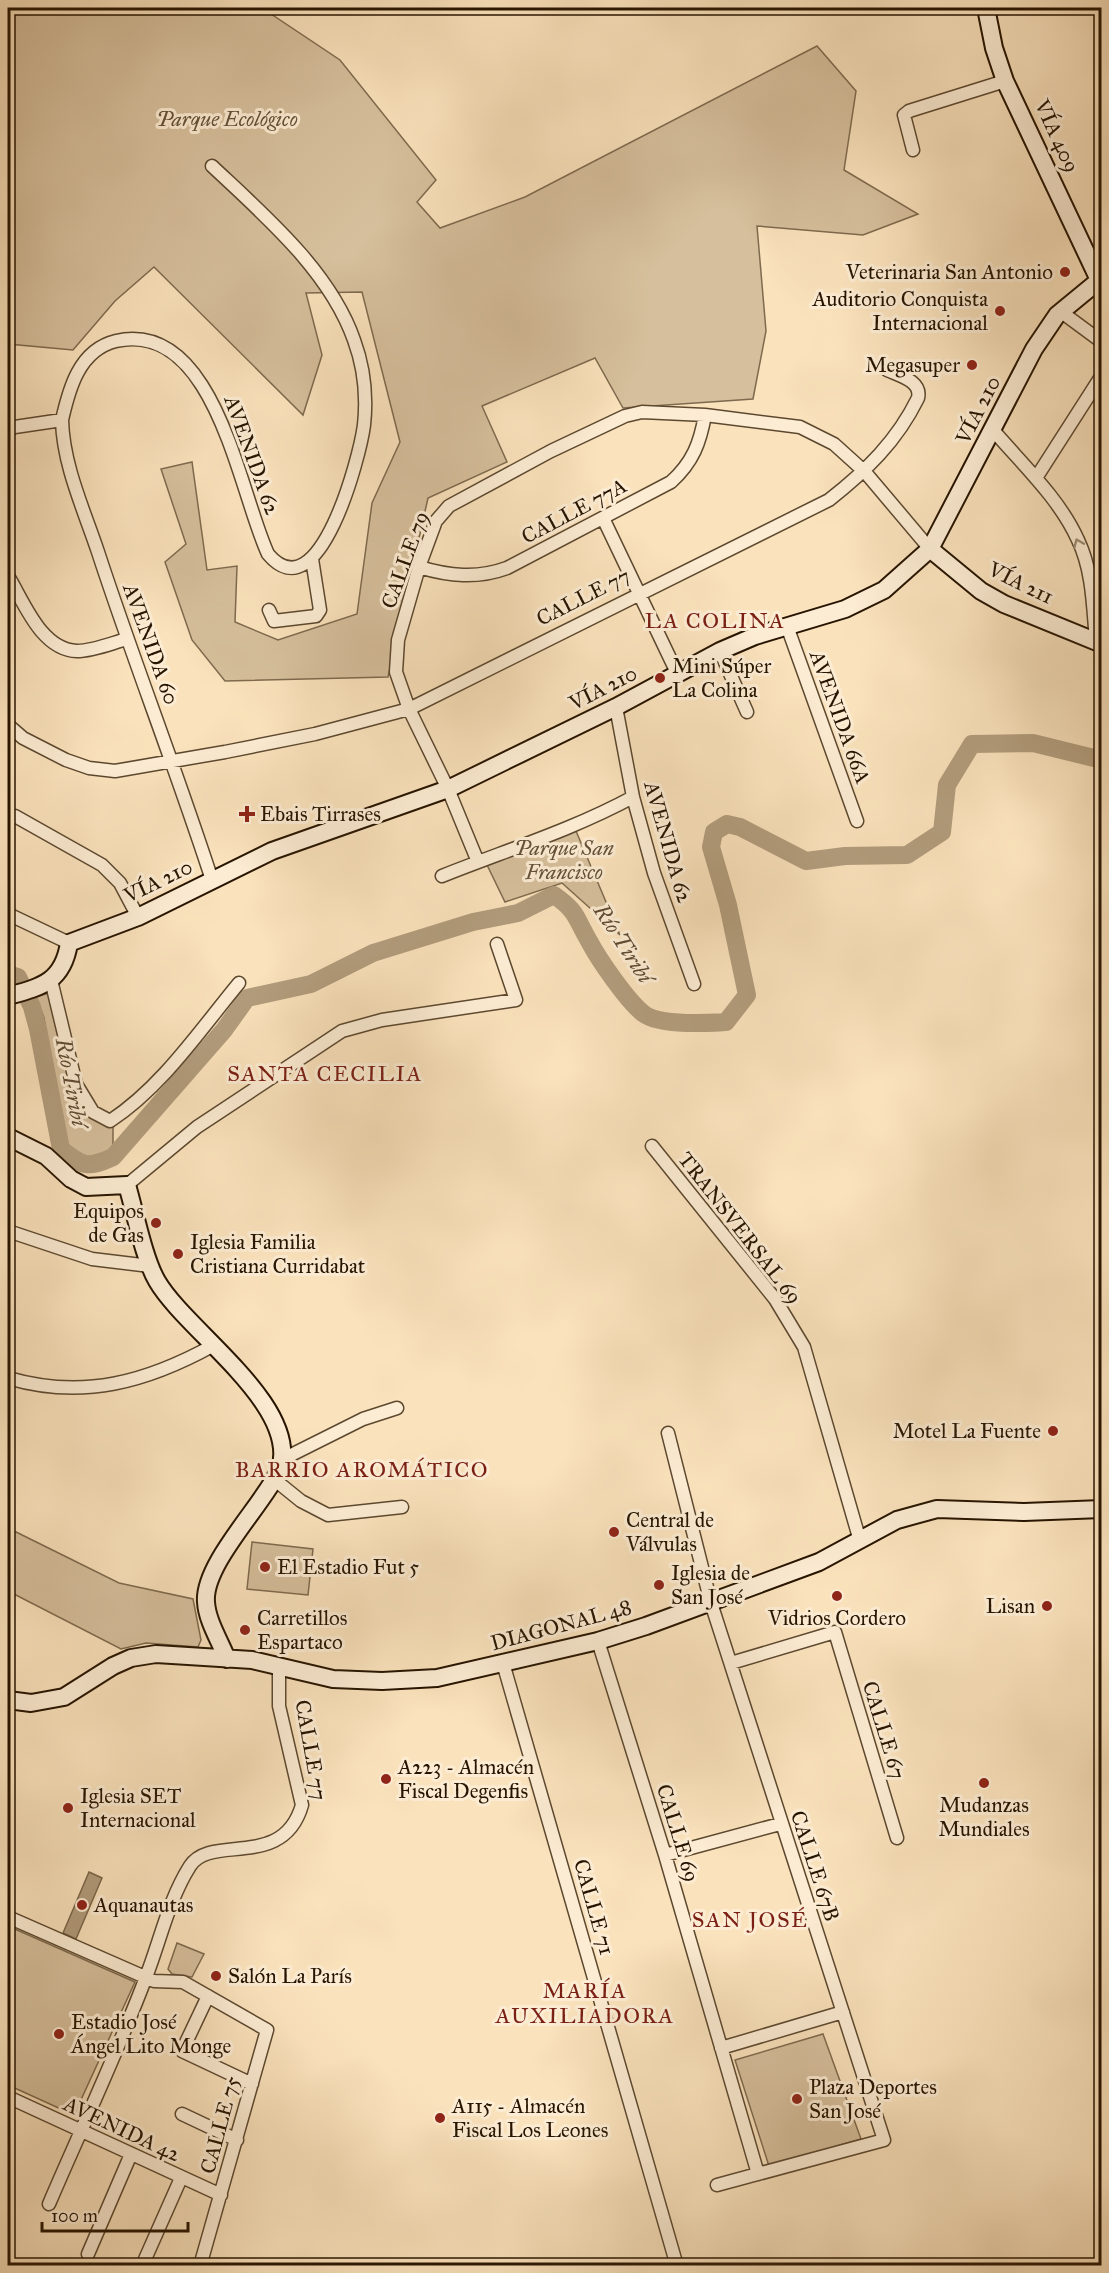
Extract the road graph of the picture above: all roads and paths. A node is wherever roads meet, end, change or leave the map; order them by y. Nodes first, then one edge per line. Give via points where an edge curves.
1 (986, 8) edge
2 (1005, 81) junction
3 (912, 150) dead end
4 (212, 166) dead end
5 (1100, 279) edge
6 (1060, 311) junction
7 (1101, 342) edge
8 (887, 370) dead end
9 (1101, 375) edge
10 (705, 415) junction
11 (62, 420) junction
12 (8, 428) edge
13 (993, 430) junction
14 (865, 472) junction
15 (1036, 478) junction
16 (603, 518) junction
17 (930, 549) junction
18 (312, 559) junction
19 (419, 567) junction
20 (8, 576) edge
21 (640, 593) junction
22 (269, 610) dead end
23 (787, 626) junction
24 (127, 639) junction
25 (1099, 642) edge
26 (720, 651) junction
27 (678, 675) junction
28 (616, 707) junction
29 (409, 710) junction
30 (747, 712) dead end
31 (8, 724) edge
32 (173, 760) junction
33 (448, 789) junction
34 (633, 797) junction
35 (15, 816) dead end
36 (857, 821) dead end
37 (478, 862) junction
38 (442, 876) dead end
39 (212, 880) junction
40 (8, 914) edge
41 (138, 917) junction
42 (69, 943) junction
43 (497, 944) dead end
44 (239, 983) dead end
45 (46, 984) junction
46 (694, 984) dead end
47 (8, 996) edge
48 (8, 1137) edge
49 (652, 1146) dead end
50 (126, 1185) junction
51 (8, 1231) edge
52 (150, 1266) junction
53 (214, 1345) junction
54 (8, 1378) edge
55 (397, 1408) dead end
56 (668, 1433) dead end
57 (283, 1459) junction
58 (275, 1480) junction
59 (402, 1507) dead end
60 (1101, 1509) edge
61 (860, 1541) junction
62 (711, 1603) junction
63 (217, 1633) junction
64 (598, 1641) junction
65 (201, 1656) junction
66 (227, 1659) junction
67 (252, 1660) junction
68 (731, 1663) junction
69 (503, 1664) junction
70 (279, 1667) junction
71 (8, 1700) edge
72 (780, 1824) junction
73 (897, 1838) dead end
74 (665, 1855) junction
75 (8, 1917) edge
76 (146, 1978) junction
77 (208, 1996) junction
78 (843, 2012) junction
79 (721, 2048) junction
80 (252, 2084) junction
81 (8, 2097) edge
82 (182, 2114) dead end
83 (80, 2131) junction
84 (237, 2139) junction
85 (131, 2154) junction
86 (758, 2174) junction
87 (181, 2178) junction
88 (717, 2185) dead end
89 (221, 2195) junction
90 (49, 2204) dead end
91 (88, 2254) dead end
92 (142, 2265) edge
93 (200, 2265) edge
94 (677, 2265) edge

1 - 2 street, VÍA 409
2 - 3 street via 909,111 904,121
2 - 5 street, VÍA 409
4 - 18 street via 281,231 329,291 349,325 360,359 365,404 360,442 330,534
5 - 6 street, VÍA 210
6 - 7 street
6 - 13 street, VÍA 210 via 1035,349
8 - 14 street, CALLE 77 via 914,383 920,393 894,437
9 - 15 street
10 - 14 street, CALLE 79 via 800,427 834,444
10 - 16 street, CALLE 77A via 697,449 682,472 671,482
10 - 19 street, CALLE 79 via 642,412 625,416 478,488 442,512
11 - 12 street
11 - 18 street, AVENIDA 62 via 74,377 86,361 111,343 138,340 174,355 211,396 268,554 289,567
11 - 24 street, AVENIDA 60 via 66,455
13 - 15 street
13 - 17 street, VÍA 210
14 - 17 street, CALLE 79
14 - 21 street, CALLE 77 via 803,515
25 -> 15 street via 1089,576 1079,541
16 - 19 street, CALLE 77A via 493,573 460,576
16 - 21 street
17 - 23 street, VÍA 210 via 903,575 866,600
17 - 25 street, VÍA 211 via 996,600
18 - 22 street via 320,610 316,616 274,621
19 - 29 street, CALLE 79 via 396,654 396,672
20 - 24 street via 43,633 59,646 80,651
21 - 27 street
21 - 29 street, CALLE 77
23 - 26 street, VÍA 210
23 - 36 street, AVENIDA 66A
24 - 32 street, AVENIDA 60
26 - 27 street, VÍA 210
26 - 30 street
27 - 28 street, VÍA 210
28 - 33 street, VÍA 210
28 - 34 street, AVENIDA 62
29 - 32 street, CALLE 77 via 315,734
29 - 33 street, CALLE 79
31 - 32 street, CALLE 77 via 23,738 89,768 115,771
32 - 39 street, AVENIDA 60
33 - 37 street
33 - 39 street, VÍA 210 via 272,851
34 - 37 street via 566,829
34 - 46 street, AVENIDA 62 via 654,873
35 - 41 street via 102,865 120,883
37 - 38 street
39 - 41 street, VÍA 210
40 - 42 street
41 - 42 street, VÍA 210
42 - 45 street via 62,968
43 - 50 street via 516,1000 382,1020 342,1031 197,1127
44 - 45 street via 170,1066 126,1110 110,1120 93,1112 76,1084
45 - 47 street
48 - 50 street via 46,1156 86,1187
49 - 61 street, TRANSVERSAL 69 via 775,1299 804,1347
50 - 52 street
51 - 52 street via 92,1259
52 - 53 street via 168,1295
53 - 54 street via 182,1363 122,1384 60,1389
53 - 57 street via 247,1380 272,1417
55 - 57 street via 363,1419
56 - 62 street
57 - 58 street
58 - 59 street via 301,1501 328,1515
58 - 63 street via 210,1578 206,1601
60 - 61 street, DIAGONAL 48 via 937,1509 897,1520
61 - 62 street, DIAGONAL 48 via 819,1562
62 - 64 street, DIAGONAL 48
62 - 68 street, CALLE 67B
63 - 65 street
63 - 66 street
63 - 67 street
64 - 69 street, DIAGONAL 48
64 - 74 street, CALLE 69
65 - 66 street, DIAGONAL 48
65 - 71 street, DIAGONAL 48 via 156,1654 131,1658 64,1697 31,1702
66 - 67 street, DIAGONAL 48
67 - 70 street, DIAGONAL 48
68 - 72 street, CALLE 67B
68 - 73 street, CALLE 67 via 835,1632
69 - 70 street, DIAGONAL 48 via 437,1678 382,1681 333,1679
69 - 94 street, CALLE 71
70 - 76 street, CALLE 77 via 279,1707 302,1805 297,1820 287,1833 272,1841 254,1848 207,1855 191,1863
72 - 74 street
72 - 78 street, CALLE 67B
74 - 79 street, CALLE 69
75 - 76 street
76 - 77 street via 183,1983
76 - 83 street, CALLE 77
77 - 80 street, CALLE 75 via 267,2030
77 - 80 street via 182,2051
78 - 79 street
78 - 86 street, CALLE 67B via 884,2140
79 - 86 street, CALLE 69
80 - 84 street, CALLE 75
81 - 83 street, AVENIDA 42
82 - 84 street
83 - 85 street, AVENIDA 42
83 - 90 street, CALLE 77
84 - 89 street, CALLE 75
85 - 87 street, AVENIDA 42
85 - 91 street
86 - 88 street
87 - 89 street, AVENIDA 42
87 - 92 street
89 - 93 street, CALLE 75

